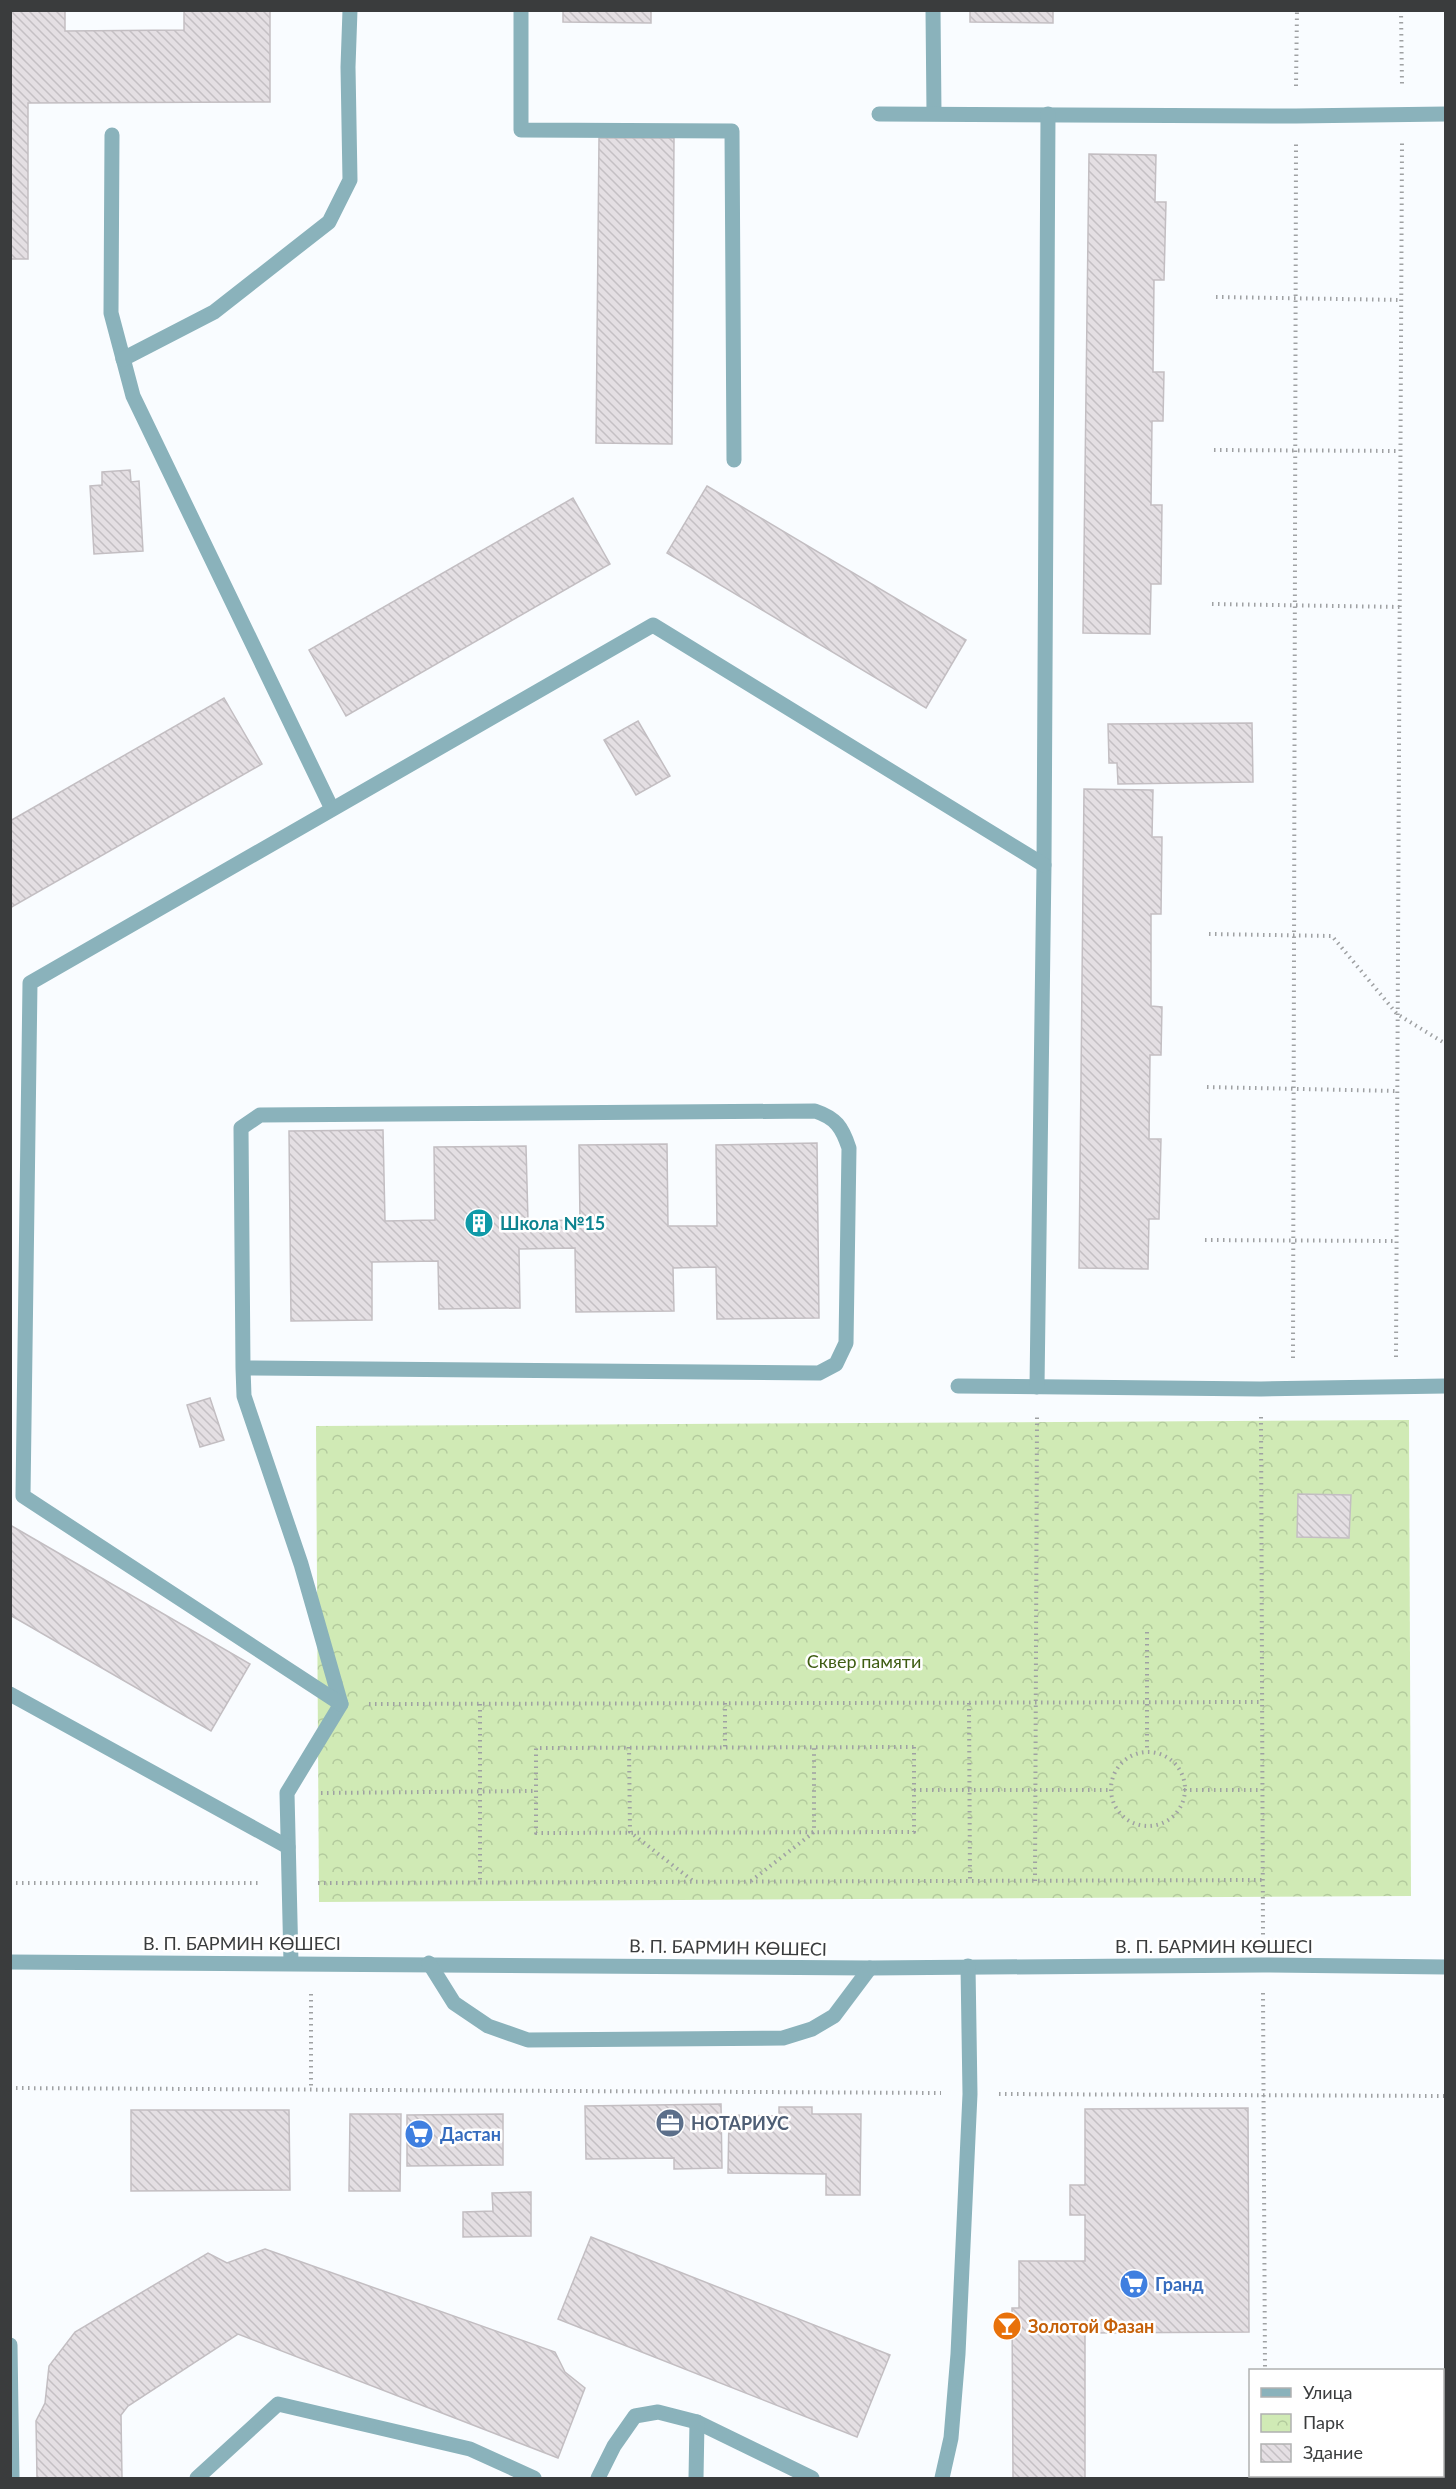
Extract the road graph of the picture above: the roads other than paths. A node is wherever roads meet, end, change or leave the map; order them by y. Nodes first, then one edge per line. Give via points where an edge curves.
1 (350, 10) edge
2 (521, 10) edge
3 (933, 10) edge
4 (934, 113) junction
5 (879, 114) dead end
6 (1048, 114) junction
7 (1446, 114) edge
8 (112, 135) dead end
9 (123, 359) junction
10 (734, 460) dead end
11 (332, 809) junction
12 (1044, 865) junction
13 (243, 1368) junction
14 (958, 1386) dead end
15 (1446, 1386) edge
16 (1037, 1387) junction
17 (10, 1694) edge
18 (341, 1704) junction
19 (288, 1847) junction
20 (10, 1962) edge
21 (291, 1963) junction
22 (429, 1963) junction
23 (968, 1966) junction
24 (1446, 1967) edge
25 (870, 1968) junction
26 (10, 2345) edge
27 (697, 2422) junction
28 (12, 2478) edge
29 (196, 2478) edge
30 (534, 2478) edge
31 (598, 2478) edge
32 (696, 2478) edge
33 (812, 2478) edge
34 (942, 2478) edge

1 - 9 street via 351,180 329,222 214,312
2 - 10 street via 521,130 732,131
3 - 4 street
4 - 5 street
4 - 6 street
6 - 7 street
6 - 12 street
8 - 9 street via 111,313
9 - 11 street via 133,396
11 - 12 street via 653,625
11 - 18 street via 30,982 23,1496
12 - 16 street
13 - 13 street via 819,1373 836,1364 846,1343 849,1148 843,1131 830,1116 815,1111 260,1115 241,1128
13 - 18 street via 244,1396 301,1564
14 - 16 street
15 - 16 street
17 - 19 street
18 - 19 street via 287,1793
19 - 21 street
20 - 21 street, В. П. БАРМИН КӨШЕСІ
21 - 22 street, В. П. БАРМИН КӨШЕСІ
22 - 25 street, В. П. БАРМИН КӨШЕСІ
22 - 25 street via 454,2004 488,2026 528,2040 783,2038 812,2029 834,2016
23 - 24 street, В. П. БАРМИН КӨШЕСІ
23 - 25 street, В. П. БАРМИН КӨШЕСІ
23 - 34 street via 970,2094 958,2354 951,2438
26 - 28 street
27 - 31 street via 658,2412 635,2416 614,2445
27 - 32 street
27 - 33 street
29 - 30 street via 278,2404 470,2448

